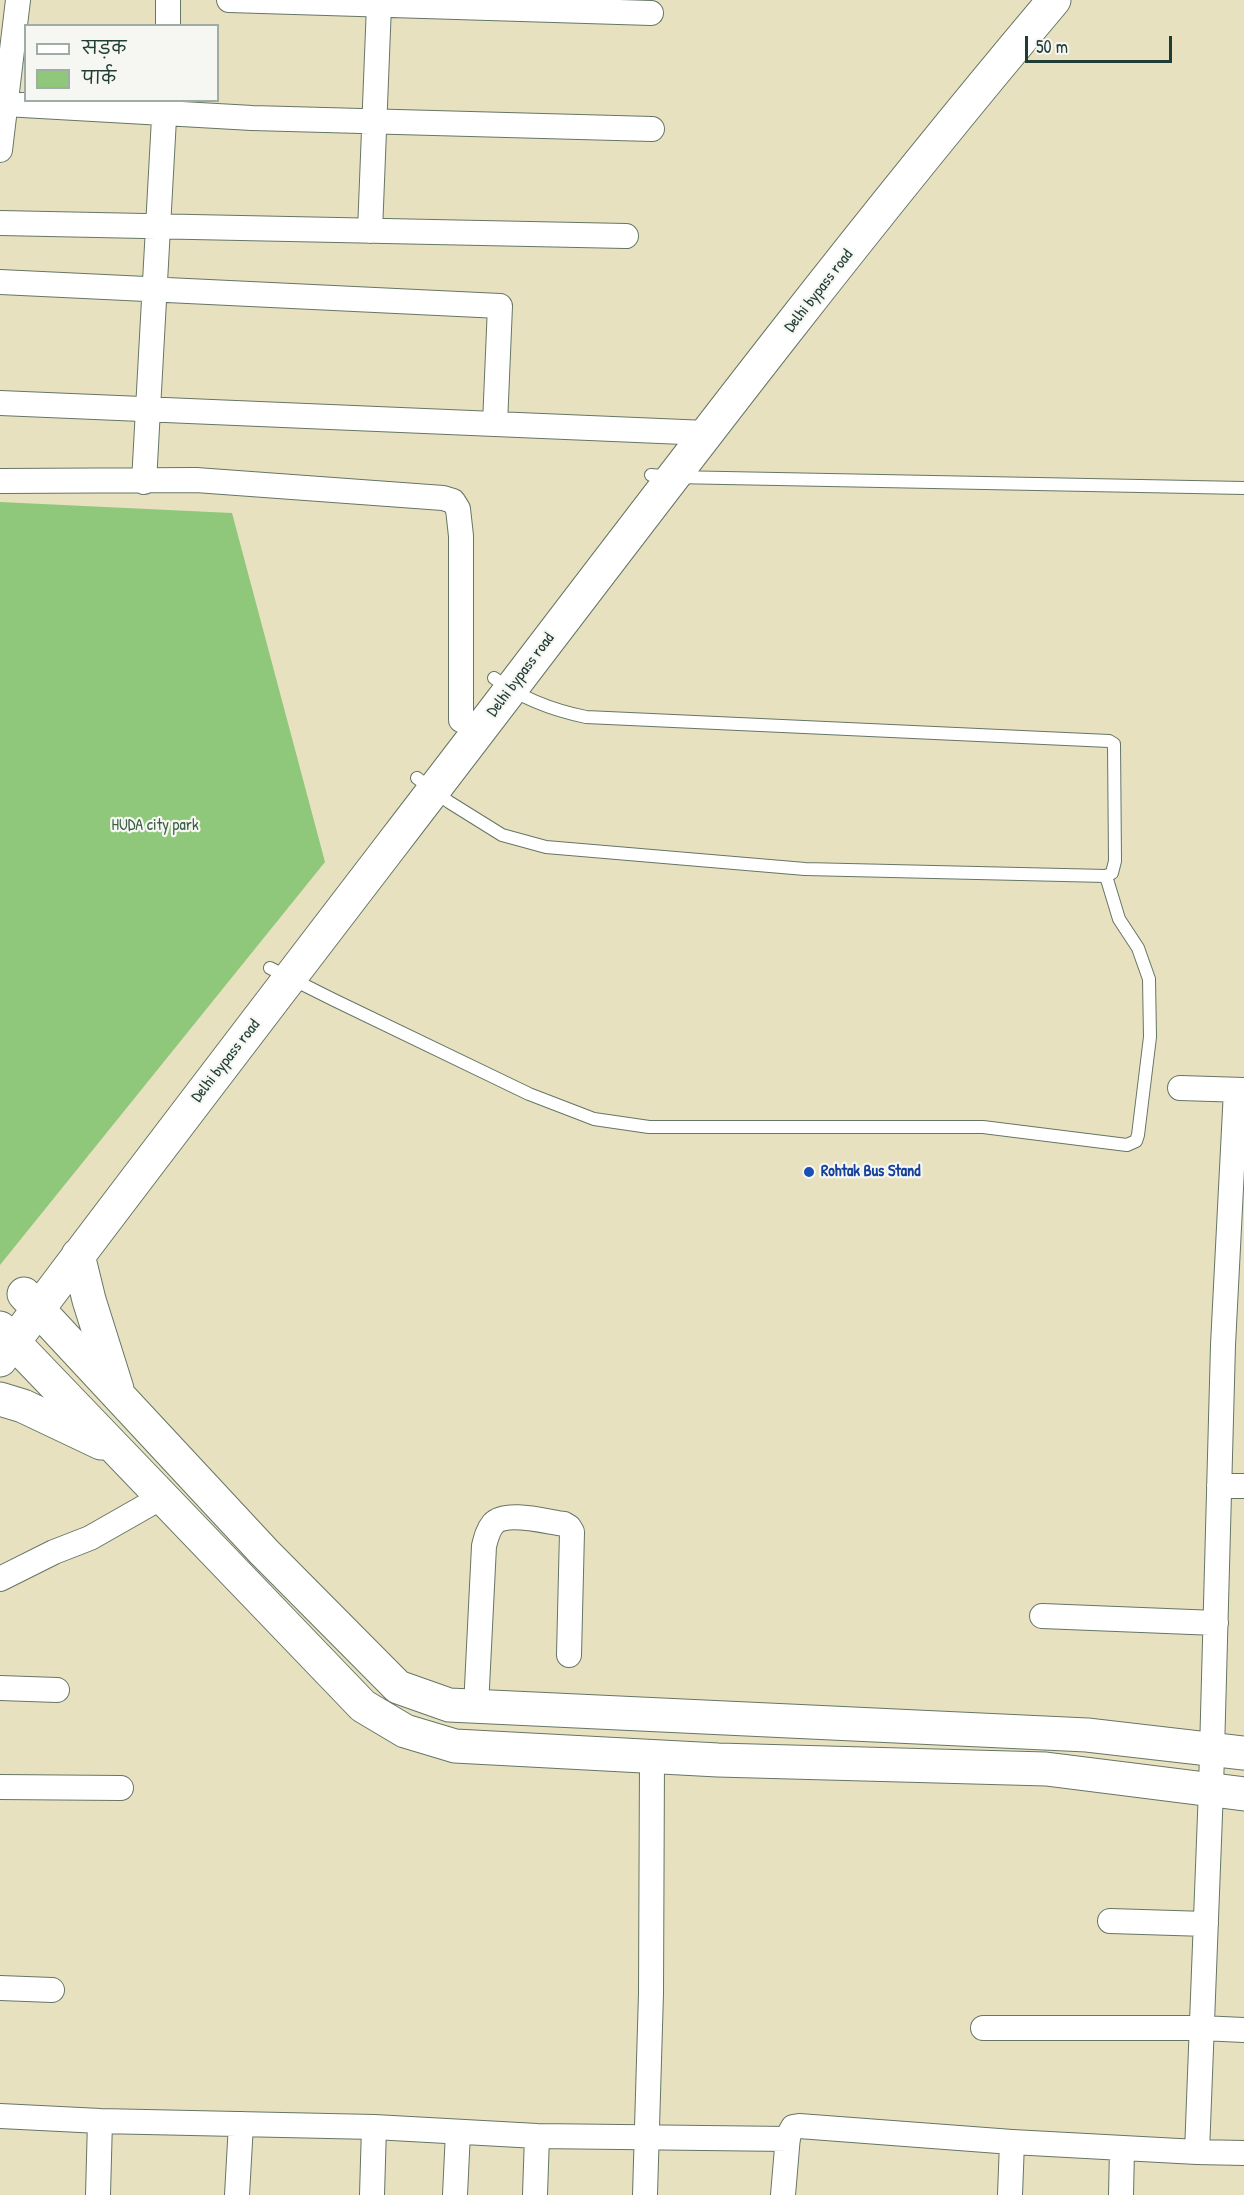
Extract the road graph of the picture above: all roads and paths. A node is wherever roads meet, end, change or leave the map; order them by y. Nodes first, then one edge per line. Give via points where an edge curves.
1 (168, 0) edge
2 (229, 0) edge
3 (1025, 0) edge
4 (1054, 0) edge
5 (379, 5) junction
6 (651, 13) dead end
7 (11, 16) edge
8 (168, 24) edge
9 (5, 104) junction
10 (165, 107) edge
11 (373, 121) junction
12 (652, 129) dead end
13 (0, 150) edge
14 (0, 223) edge
15 (159, 226) junction
16 (370, 231) junction
17 (626, 236) dead end
18 (0, 282) edge
19 (155, 289) junction
20 (0, 403) edge
21 (148, 409) junction
22 (495, 424) junction
23 (695, 433) junction
24 (662, 476) junction
25 (0, 481) edge
26 (144, 482) junction
27 (1244, 488) edge
28 (502, 684) junction
29 (462, 720) junction
30 (424, 784) junction
31 (1106, 876) junction
32 (281, 972) junction
33 (1180, 1088) dead end
34 (1240, 1090) edge
35 (1237, 1230) edge
36 (78, 1255) junction
37 (30, 1301) junction
38 (3, 1338) edge
39 (120, 1397) junction
40 (0, 1399) edge
41 (119, 1452) junction
42 (1219, 1486) junction
43 (1244, 1486) edge
44 (162, 1497) junction
45 (0, 1579) edge
46 (1041, 1616) dead end
47 (1216, 1623) junction
48 (569, 1655) dead end
49 (0, 1688) edge
50 (57, 1690) dead end
51 (476, 1707) junction
52 (1211, 1750) junction
53 (1244, 1754) edge
54 (652, 1757) junction
55 (0, 1787) edge
56 (121, 1788) dead end
57 (1210, 1789) junction
58 (1244, 1794) edge
59 (1110, 1921) dead end
60 (1206, 1924) junction
61 (0, 1988) edge
62 (52, 1990) dead end
63 (982, 2028) dead end
64 (1202, 2028) junction
65 (1244, 2030) edge
66 (0, 2116) edge
67 (100, 2121) junction
68 (241, 2124) junction
69 (374, 2127) junction
70 (458, 2132) junction
71 (537, 2136) junction
72 (647, 2137) junction
73 (788, 2139) junction
74 (1012, 2142) junction
75 (1122, 2149) junction
76 (1197, 2152) junction
77 (1244, 2153) edge
78 (98, 2195) edge
79 (237, 2195) edge
80 (372, 2195) edge
81 (455, 2195) edge
82 (535, 2195) edge
83 (645, 2195) edge
84 (783, 2195) edge
85 (1010, 2195) edge
86 (1121, 2195) edge

1 - 8 street
2 - 5 street
3 - 23 main road, Delhi bypass road via 942,98
4 - 23 main road, Delhi bypass road
5 - 6 street
5 - 11 street
7 - 9 street
9 - 10 street
9 - 13 street
10 - 11 street via 252,118
10 - 15 street
11 - 12 street
11 - 16 street
14 - 15 street
15 - 16 street
15 - 19 street
16 - 17 street
18 - 19 street
19 - 21 street
19 - 22 street via 500,306
20 - 21 street
21 - 22 street
21 - 26 street
22 - 23 street
23 - 24 main road, Delhi bypass road
24 - 27 lane
24 - 28 main road, Delhi bypass road
25 - 26 street
26 - 29 street via 196,480 453,501 458,509 461,536
28 - 29 main road, Delhi bypass road
28 - 30 main road, Delhi bypass road
28 - 31 lane via 554,710 586,717 1109,741 1114,744 1115,861 1112,873
29 - 30 main road, Delhi bypass road
30 - 31 lane via 502,835 546,847 805,869
30 - 32 main road, Delhi bypass road
31 - 32 lane via 1119,919 1138,948 1149,979 1150,1037 1138,1135 1136,1142 1127,1145 983,1127 649,1127 594,1119 529,1094
32 - 36 main road, Delhi bypass road
32 - 37 main road, Delhi bypass road
33 - 34 street
34 - 35 street
35 - 42 street via 1223,1346
36 - 37 main road, Delhi bypass road
36 - 39 main road
37 - 38 main road, Delhi bypass road
37 - 39 main road
38 - 41 main road
39 - 51 main road via 264,1552 398,1687 449,1705
40 - 41 main road
41 - 44 main road
42 - 43 street
42 - 47 street
44 - 45 street via 90,1538
44 - 54 main road via 363,1706 405,1731 455,1746
46 - 47 street
47 - 52 street
48 - 51 street via 572,1532 564,1524 510,1516 499,1519 492,1524 484,1546
49 - 50 street
51 - 52 main road via 1087,1735
52 - 53 main road
52 - 57 street
54 - 57 main road via 1046,1769
54 - 72 street
55 - 56 street
57 - 58 main road
57 - 60 street
59 - 60 street
60 - 64 street
61 - 62 street
63 - 64 street
64 - 65 street
64 - 76 street
66 - 67 street
67 - 68 street
67 - 78 street
68 - 69 street
68 - 79 street
69 - 70 street
69 - 80 street
70 - 71 street
70 - 81 street
71 - 72 street
71 - 82 street
72 - 73 street
72 - 83 street
73 - 74 street via 793,2127 799,2126
73 - 84 street
74 - 75 street
74 - 85 street
75 - 76 street
75 - 86 street
76 - 77 street

